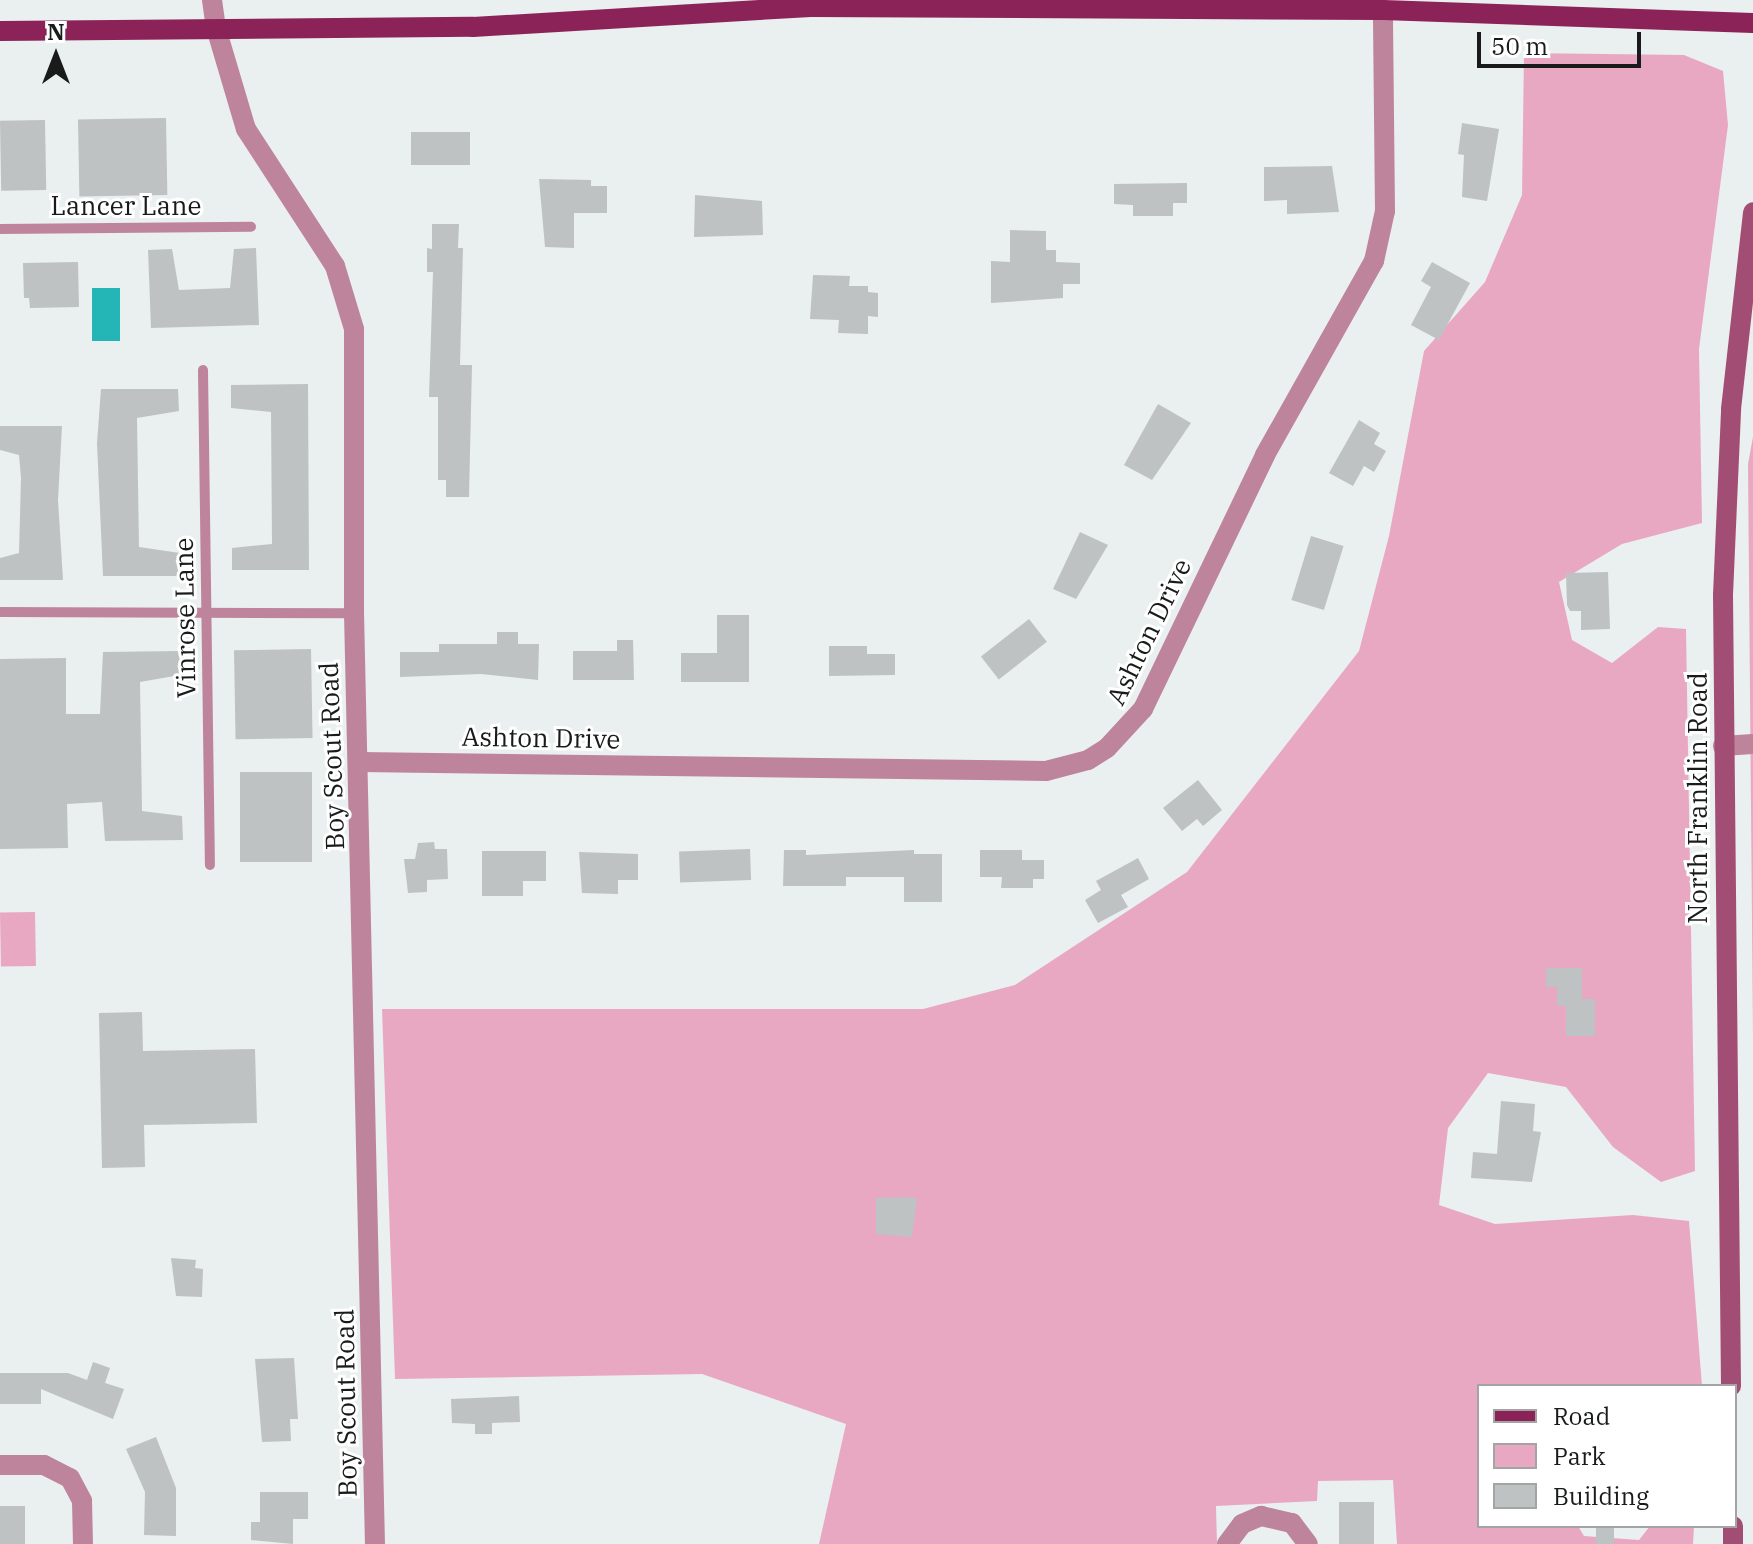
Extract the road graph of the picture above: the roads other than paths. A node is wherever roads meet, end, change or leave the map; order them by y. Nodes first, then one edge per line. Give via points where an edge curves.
1 (212, 0) edge
2 (1383, 10) junction
3 (1753, 23) edge
4 (216, 28) junction
5 (0, 31) edge
6 (1753, 212) edge
7 (251, 227) dead end
8 (0, 229) edge
9 (203, 370) dead end
10 (0, 612) edge
11 (207, 613) junction
12 (354, 613) junction
13 (1753, 744) edge
14 (1723, 746) junction
15 (360, 762) junction
16 (210, 865) dead end
17 (1731, 1384) edge
18 (0, 1465) edge
19 (83, 1544) edge
20 (375, 1544) edge
21 (1227, 1544) edge
22 (1308, 1544) edge

1 - 4 street, Boy Scout Road
2 - 3 main road
2 - 4 main road via 810,7 473,27
2 - 15 street, Ashton Drive via 1385,211 1374,261 1265,455 1143,709 1107,748 1088,760 1046,771
4 - 5 main road
4 - 12 street, Boy Scout Road via 246,129 335,266 349,304 354,348
6 - 14 main road, North Franklin Road via 1731,409
7 - 8 lane, Lancer Lane
9 - 11 lane, Vinrose Lane
10 - 11 lane
11 - 12 lane
11 - 16 lane, Vinrose Lane
12 - 15 street, Boy Scout Road
13 - 14 street
14 - 17 main road, North Franklin Road
15 - 20 street, Boy Scout Road
18 - 19 street via 44,1465 70,1478 82,1501
21 - 22 street via 1242,1524 1261,1516 1292,1523

